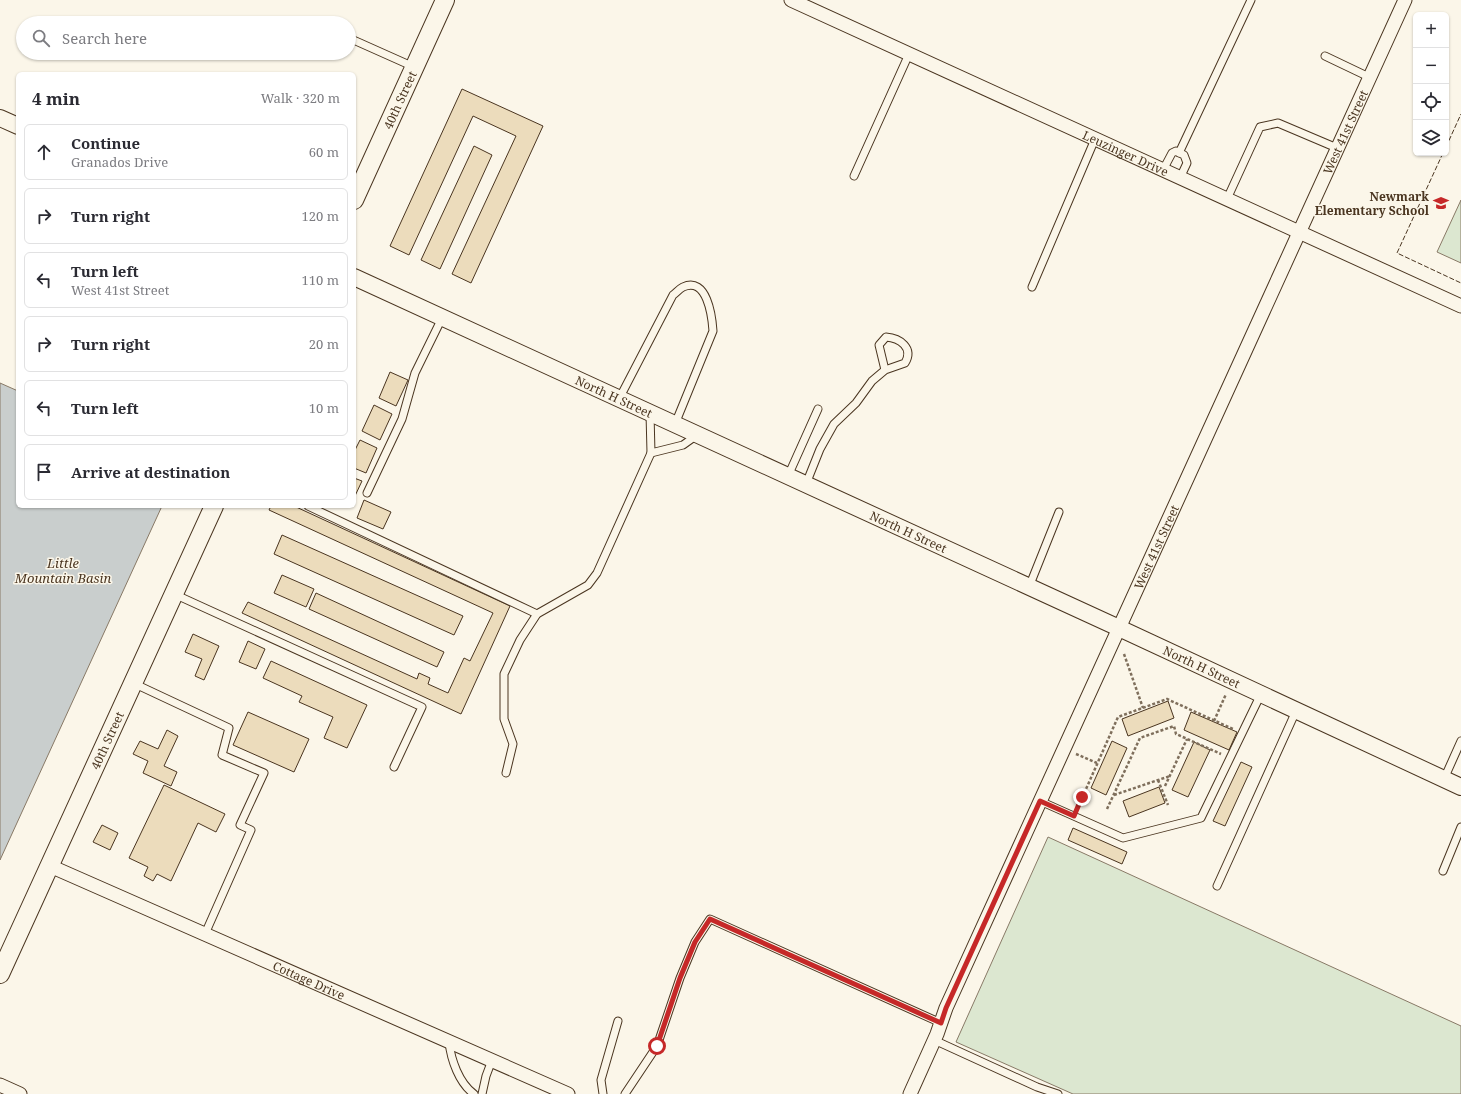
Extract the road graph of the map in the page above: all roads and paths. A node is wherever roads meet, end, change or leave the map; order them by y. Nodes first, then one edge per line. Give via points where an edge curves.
1 (445, 0) edge
2 (791, 0) edge
3 (1251, 0) edge
4 (1405, 0) edge
5 (356, 41) edge
6 (909, 54) junction
7 (1324, 56) dead end
8 (414, 67) junction
9 (1370, 77) junction
10 (0, 118) edge
11 (16, 125) edge
12 (1095, 139) junction
13 (1337, 148) junction
14 (1179, 153) junction
15 (1163, 170) junction
16 (854, 176) dead end
17 (1180, 178) junction
18 (356, 196) edge
19 (1227, 199) junction
20 (1298, 232) junction
21 (356, 278) edge
22 (1032, 287) dead end
23 (1461, 306) edge
24 (442, 318) junction
25 (885, 370) junction
26 (619, 399) junction
27 (818, 409) dead end
28 (650, 413) junction
29 (675, 424) junction
30 (697, 434) junction
31 (651, 453) junction
32 (788, 476) junction
33 (806, 484) junction
34 (368, 493) dead end
35 (213, 508) edge
36 (312, 508) edge
37 (1059, 512) dead end
38 (1029, 587) junction
39 (174, 594) junction
40 (537, 614) junction
41 (1119, 628) junction
42 (1124, 654) dead end
43 (133, 683) junction
44 (1226, 694) dead end
45 (1261, 694) junction
46 (1142, 708) junction
47 (1296, 711) junction
48 (1214, 721) junction
49 (1242, 734) junction
50 (1187, 739) junction
51 (1461, 742) edge
52 (1075, 753) dead end
53 (1230, 758) junction
54 (1097, 763) junction
55 (394, 767) dead end
56 (506, 773) dead end
57 (1170, 776) junction
58 (1444, 779) junction
59 (1158, 780) junction
60 (1165, 786) dead end
61 (1461, 787) edge
62 (1114, 795) junction
63 (1040, 801) junction
64 (1168, 805) dead end
65 (1108, 809) dead end
66 (1074, 816) junction
67 (1461, 827) edge
68 (50, 866) junction
69 (1443, 871) dead end
70 (1217, 886) dead end
71 (205, 934) junction
72 (0, 974) edge
73 (618, 1021) dead end
74 (941, 1023) junction
75 (934, 1040) junction
76 (449, 1042) junction
77 (492, 1060) junction
78 (0, 1085) edge
79 (20, 1094) edge
80 (474, 1094) edge
81 (482, 1094) edge
82 (568, 1094) edge
83 (603, 1094) edge
84 (625, 1094) edge
85 (910, 1094) edge
86 (1058, 1094) edge

1 - 8 main road, 40th Street
2 - 6 street, Leuzinger Drive
3 - 14 lane
4 - 9 street, West 41st Street
5 - 8 lane
6 - 12 street, Leuzinger Drive
6 - 16 lane
7 - 9 lane
8 - 18 main road, 40th Street
9 - 13 street, West 41st Street
10 - 11 street
12 - 15 street, Leuzinger Drive
12 - 22 lane
13 - 19 lane via 1278,123 1260,126
13 - 20 street, West 41st Street
14 - 15 lane via 1172,153
14 - 17 lane via 1187,160
15 - 17 street, Leuzinger Drive
17 - 19 street, Leuzinger Drive
19 - 20 street, Leuzinger Drive
20 - 23 street, Leuzinger Drive
20 - 41 street, West 41st Street
21 - 24 street, North H Street
24 - 26 street, North H Street
24 - 34 lane via 415,373 402,419
25 - 25 lane via 901,365 908,359 906,345 895,338 886,337 879,345
25 - 33 lane via 834,424 820,449
26 - 28 street, North H Street
26 - 29 lane via 673,295 682,287 691,285 705,295 710,305 713,331
27 - 32 lane
28 - 29 street, North H Street
28 - 31 lane
29 - 30 street, North H Street
30 - 31 lane via 682,445
30 - 32 street, North H Street
31 - 40 lane via 598,573 588,585
32 - 33 street, North H Street
33 - 38 street, North H Street
35 - 39 main road, 40th Street
36 - 40 lane
37 - 38 lane
38 - 41 street, North H Street
39 - 43 main road, 40th Street
39 - 55 lane via 422,707
40 - 56 lane via 520,640 504,674 504,719 512,744
41 - 45 street, North H Street
41 - 63 street, West 41st Street
42 - 46 path
43 - 68 main road, 40th Street
43 - 71 lane via 229,728 222,755 264,773 240,825 251,830
44 - 48 path
45 - 47 street, North H Street
45 - 49 lane
46 - 48 path via 1167,699
46 - 54 path via 1118,717
47 - 58 street, North H Street
47 - 70 lane
48 - 49 path
49 - 53 lane
50 - 53 path
50 - 57 path
50 - 62 path via 1176,734 1174,726 1140,738
51 - 58 lane
52 - 54 path
53 - 66 lane via 1201,818 1123,838
54 - 66 path
57 - 59 path
57 - 60 path
58 - 61 street, North H Street
59 - 62 path
59 - 64 path
62 - 65 path
63 - 66 lane
63 - 74 street, West 41st Street
67 - 69 lane
68 - 71 street, Cottage Drive
68 - 72 main road, 40th Street
71 - 76 street, Cottage Drive
73 - 83 lane via 601,1080
74 - 75 street, West 41st Street
74 - 84 lane via 710,919 695,942 657,1046
75 - 85 street, West 41st Street
75 - 86 lane
76 - 77 street, Cottage Drive
76 - 80 lane via 450,1054 459,1075 468,1090
77 - 81 lane
77 - 82 street, Cottage Drive
78 - 79 street

